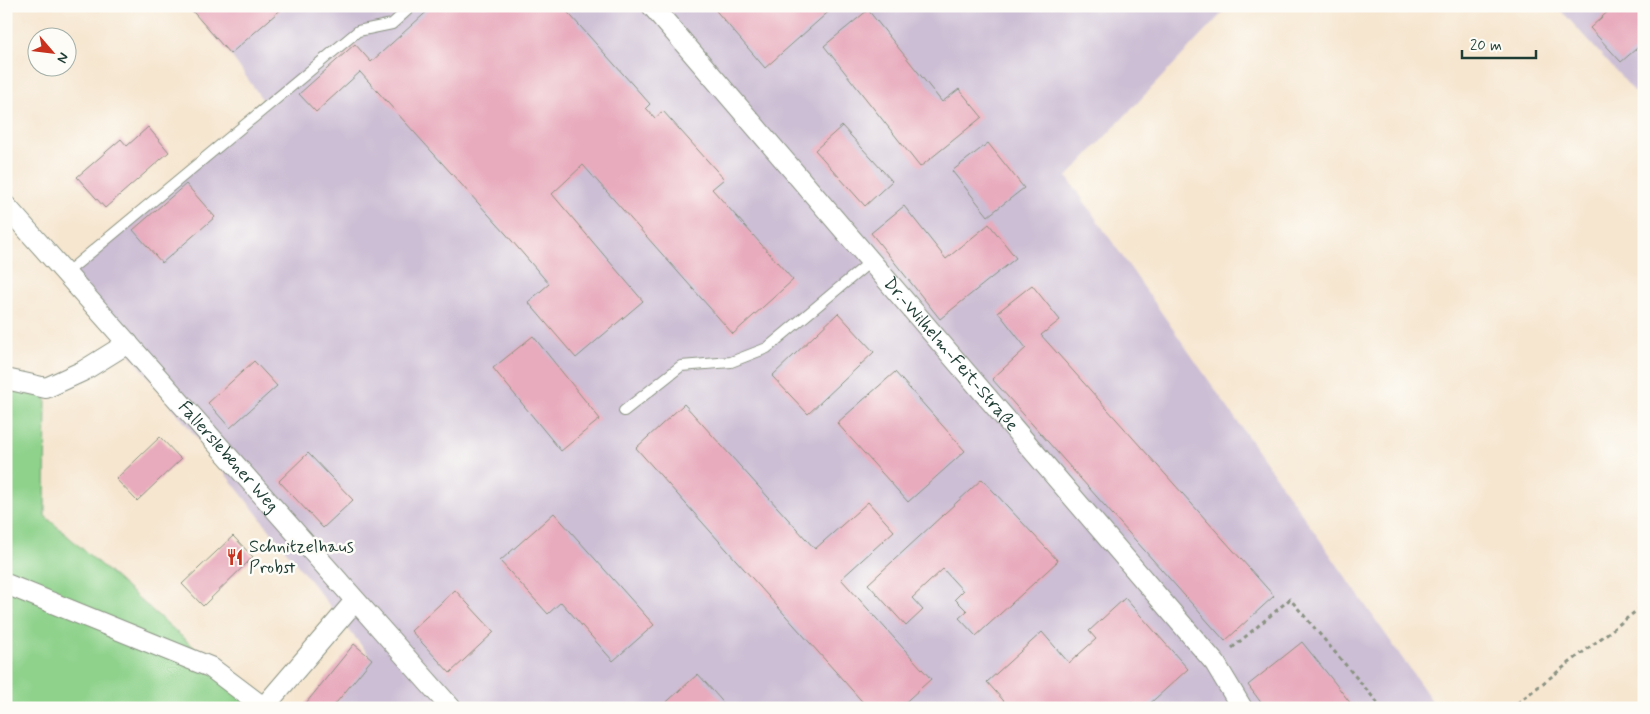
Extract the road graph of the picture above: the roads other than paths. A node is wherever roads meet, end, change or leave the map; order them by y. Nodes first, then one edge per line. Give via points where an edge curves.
1 (412, 6) edge
2 (652, 6) edge
3 (6, 206) edge
4 (870, 262) junction
5 (66, 273) junction
6 (128, 343) junction
7 (6, 378) edge
8 (624, 411) dead end
9 (6, 584) edge
10 (355, 601) junction
11 (263, 708) edge
12 (451, 708) edge
13 (1242, 708) edge

1 - 5 lane via 392,24 358,31
2 - 4 street, Dr.-Wilhelm-Feit-Straße
3 - 5 street, Fallerslebener Weg
4 - 8 lane via 767,348 731,362 681,366
4 - 13 street, Dr.-Wilhelm-Feit-Straße via 1215,663
5 - 6 street, Fallerslebener Weg
6 - 7 street via 83,371 46,388
6 - 10 street, Fallerslebener Weg
9 - 11 street via 210,666
10 - 11 street
10 - 12 street, Fallerslebener Weg

